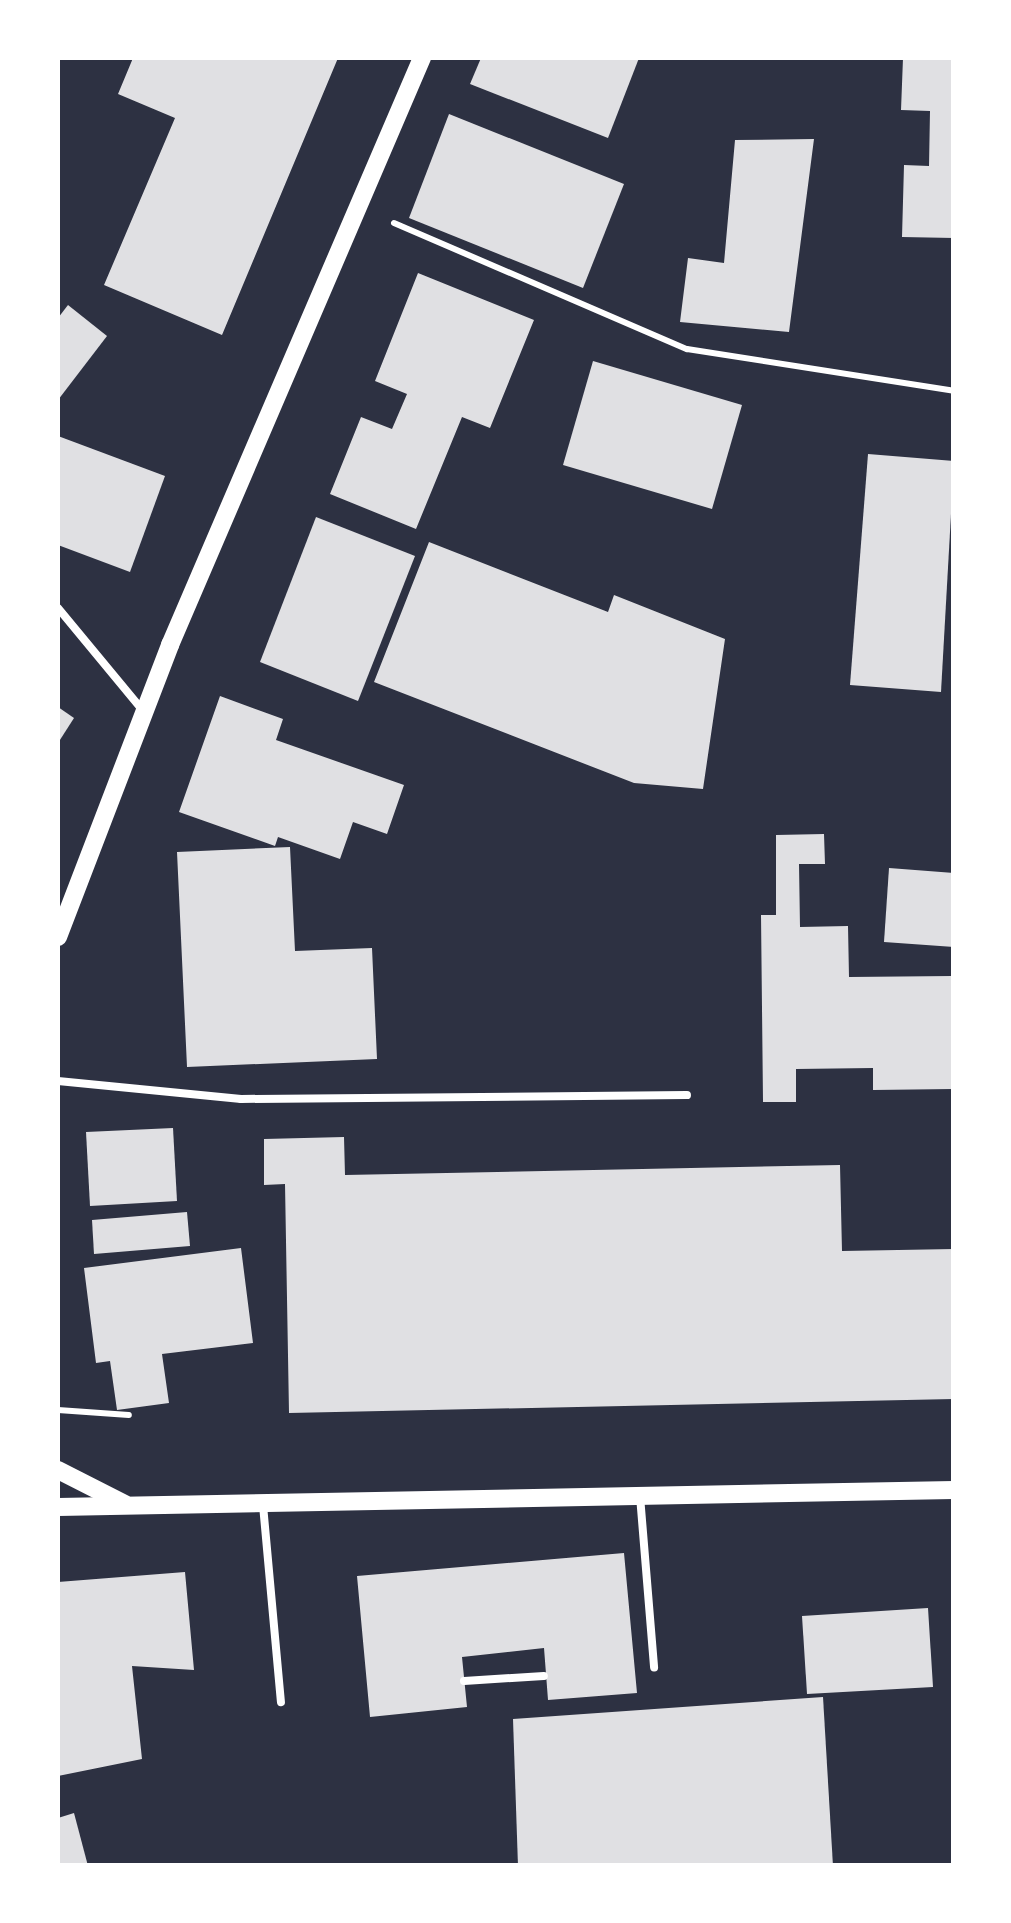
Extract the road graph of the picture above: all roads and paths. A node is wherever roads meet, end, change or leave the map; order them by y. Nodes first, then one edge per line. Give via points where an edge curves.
1 (422, 58) edge
2 (360, 208) junction
3 (954, 391) edge
4 (58, 608) edge
5 (145, 713) junction
6 (58, 937) edge
7 (58, 1081) edge
8 (687, 1095) dead end
9 (58, 1410) edge
10 (129, 1415) dead end
11 (58, 1470) edge
12 (954, 1490) edge
13 (640, 1496) junction
14 (264, 1505) junction
15 (130, 1506) junction
16 (58, 1507) edge
17 (654, 1667) dead end
18 (544, 1676) dead end
19 (464, 1680) dead end
20 (281, 1702) dead end

1 - 2 street
2 - 3 path via 687,348
2 - 5 street
4 - 5 lane
5 - 6 street
7 - 8 lane via 241,1099
9 - 10 path
11 - 15 street
12 - 13 street
13 - 14 street
13 - 17 lane
14 - 15 street
14 - 20 lane
15 - 16 street
18 - 19 lane

